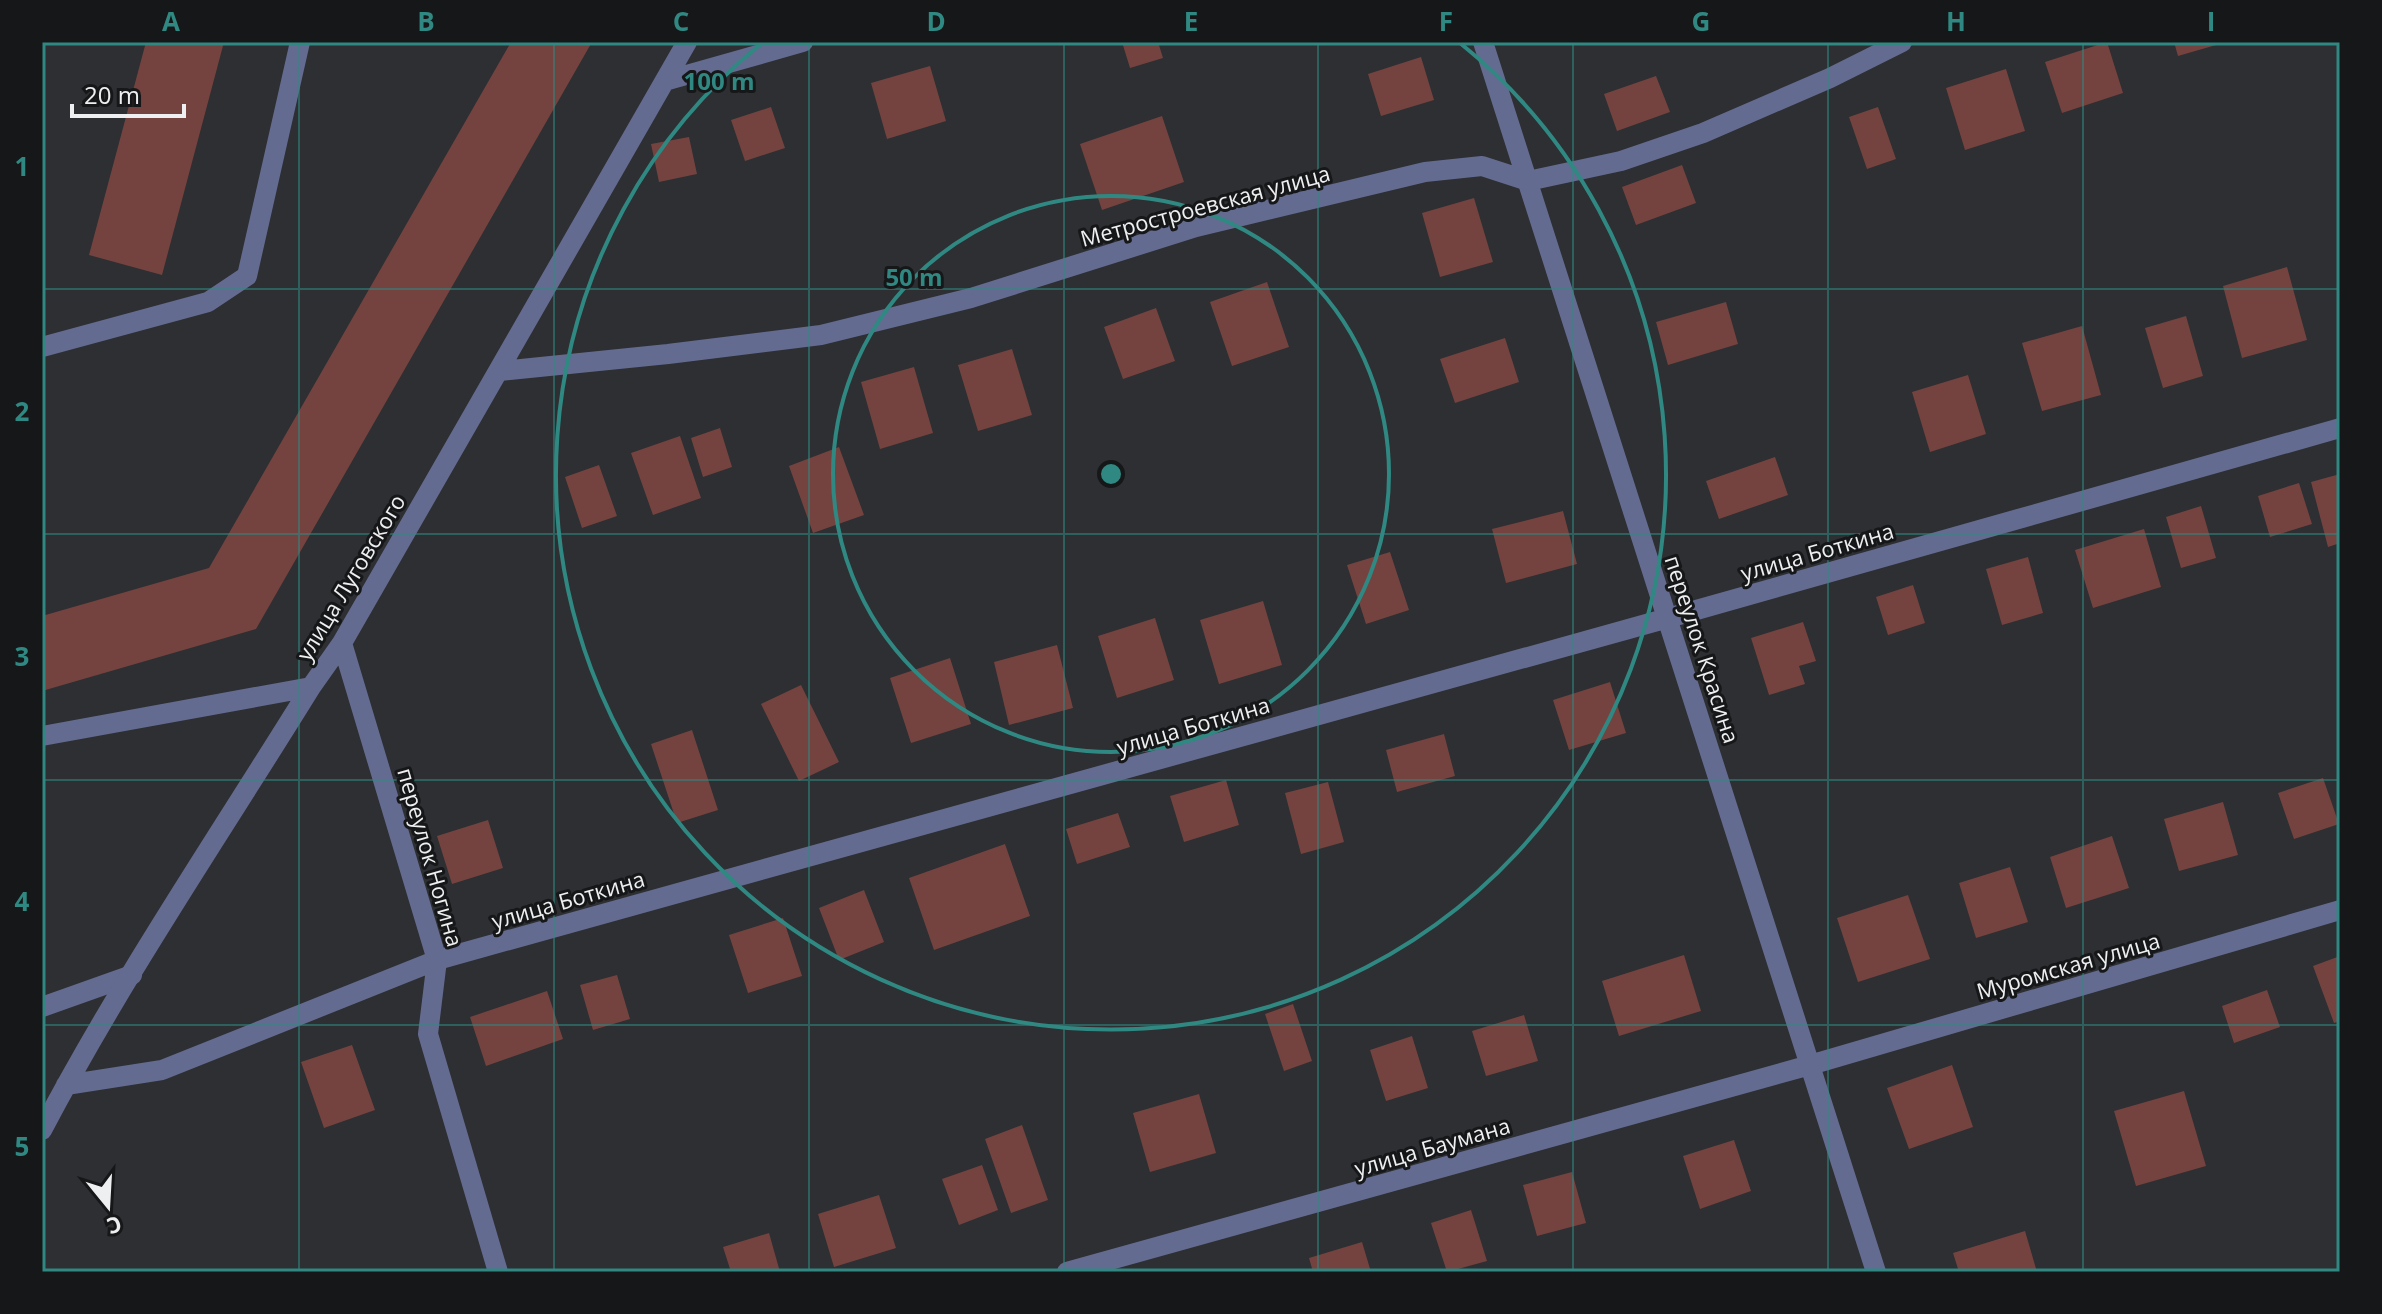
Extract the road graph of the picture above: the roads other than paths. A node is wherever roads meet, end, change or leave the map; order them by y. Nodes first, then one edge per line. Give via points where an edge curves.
1 (300, 42) edge
2 (687, 42) edge
3 (803, 42) edge
4 (1483, 42) edge
5 (1902, 42) edge
6 (665, 81) junction
7 (1528, 181) junction
8 (42, 347) edge
9 (500, 371) junction
10 (2340, 428) edge
11 (1668, 618) junction
12 (342, 643) junction
13 (311, 687) junction
14 (42, 736) edge
15 (2340, 910) edge
16 (437, 960) junction
17 (132, 975) junction
18 (42, 1007) edge
19 (1810, 1065) junction
20 (66, 1085) junction
21 (42, 1130) edge
22 (498, 1272) edge
23 (1067, 1272) edge
24 (1876, 1272) edge

1 - 8 street via 247,276 208,302
2 - 6 street, улица Луговского
3 - 6 street
4 - 7 street, переулок Красина
5 - 7 street via 1703,133 1621,161
6 - 9 street, улица Луговского
7 - 9 street, Метростроевская улица via 1482,166 1425,172 1196,227 971,298 821,335
7 - 11 street, переулок Красина
9 - 12 street, улица Луговского
10 - 11 street, улица Боткина
11 - 16 street, улица Боткина
11 - 19 street, переулок Красина
12 - 13 street, улица Луговского
12 - 16 street, переулок Ногина
13 - 14 street
13 - 17 street, улица Луговского
15 - 19 street, Муромская улица
16 - 20 street, улица Боткина via 162,1070
16 - 22 street, переулок Ногина via 428,1034
17 - 18 street
17 - 20 street, улица Луговского
19 - 23 street, улица Баумана
19 - 24 street, переулок Красина
20 - 21 street, улица Луговского

